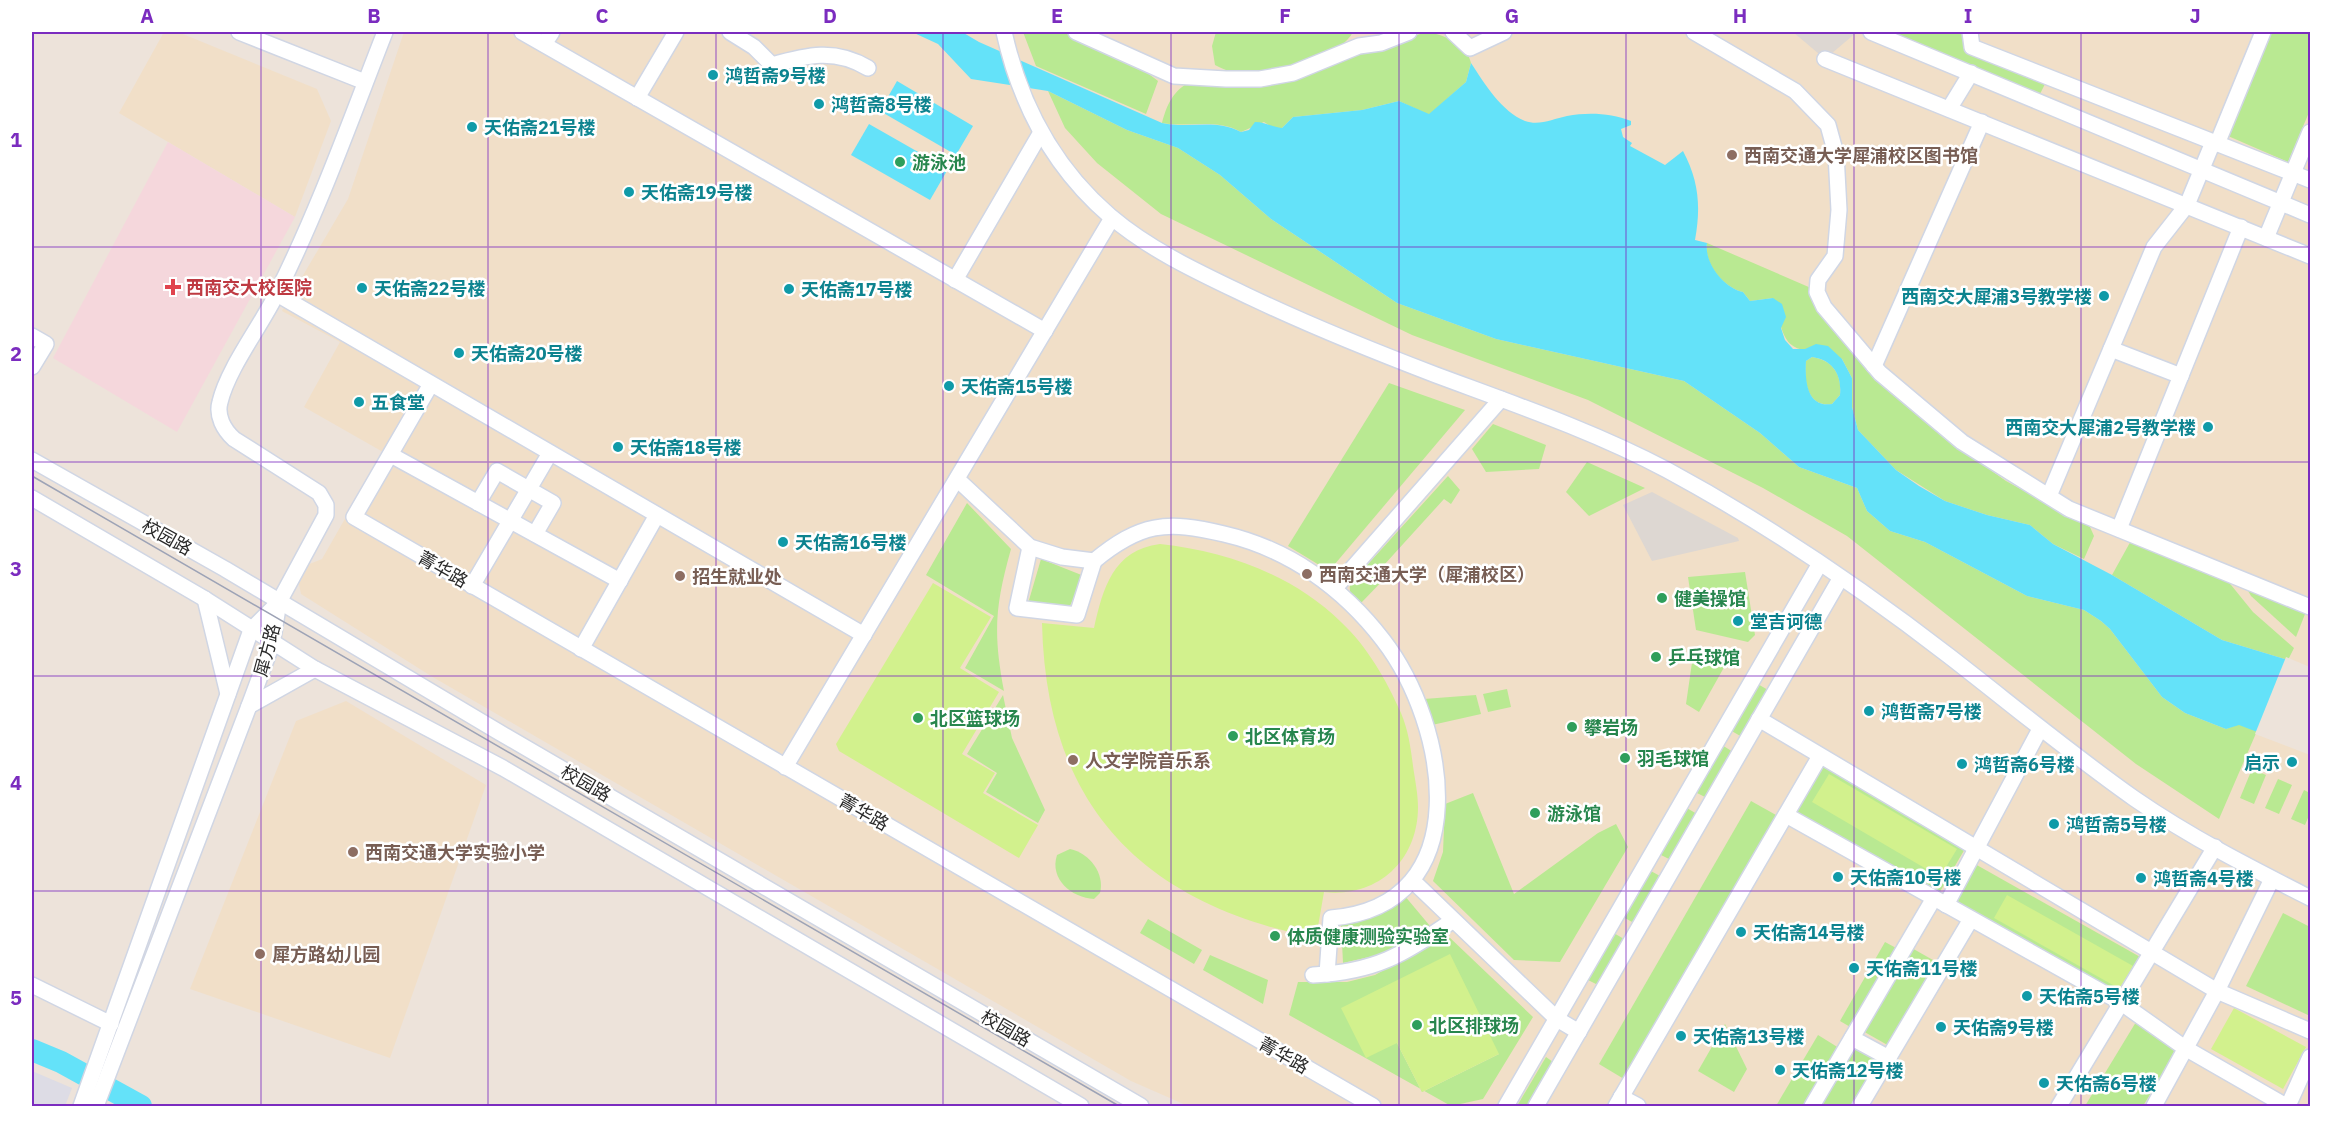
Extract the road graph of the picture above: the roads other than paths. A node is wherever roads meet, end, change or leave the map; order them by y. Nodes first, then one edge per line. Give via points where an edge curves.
1 (239, 32) edge
2 (385, 32) edge
3 (522, 32) edge
4 (676, 32) edge
5 (730, 32) edge
6 (1004, 32) edge
7 (1076, 32) edge
8 (1365, 32) edge
9 (1409, 32) edge
10 (1453, 32) edge
11 (1504, 32) edge
12 (1694, 32) edge
13 (1871, 32) edge
14 (1970, 32) edge
15 (2263, 32) edge
16 (548, 38) edge
17 (1359, 46) junction
18 (1825, 59) dead end
19 (868, 68) dead end
20 (1971, 73) junction
21 (365, 82) junction
22 (638, 98) junction
23 (1949, 109) junction
24 (1982, 122) junction
25 (2310, 132) edge
26 (1040, 134) junction
27 (2215, 143) junction
28 (2202, 170) junction
29 (2292, 172) junction
30 (2310, 180) edge
31 (2280, 202) junction
32 (2187, 206) junction
33 (2310, 215) edge
34 (1112, 218) junction
35 (2241, 227) junction
36 (2266, 238) junction
37 (2310, 256) edge
38 (955, 280) junction
39 (277, 294) junction
40 (1044, 331) junction
41 (32, 336) edge
42 (2111, 349) junction
43 (1874, 366) junction
44 (32, 367) edge
45 (2181, 376) junction
46 (431, 384) junction
47 (1501, 399) junction
48 (550, 453) junction
49 (391, 455) junction
50 (32, 460) edge
51 (957, 479) junction
52 (528, 489) junction
53 (2049, 496) junction
54 (32, 498) edge
55 (478, 503) junction
56 (657, 515) junction
57 (509, 520) junction
58 (2120, 529) junction
59 (535, 534) junction
60 (1030, 547) junction
61 (1094, 561) junction
62 (1819, 565) junction
63 (1840, 579) junction
64 (620, 581) junction
65 (471, 586) junction
66 (1335, 588) junction
67 (205, 599) junction
68 (279, 602) junction
69 (2310, 606) edge
70 (251, 630) junction
71 (864, 635) junction
72 (272, 644) junction
73 (581, 649) junction
74 (315, 669) junction
75 (228, 694) junction
76 (249, 706) junction
77 (1759, 719) junction
78 (2040, 729) junction
79 (1820, 756) junction
80 (785, 767) junction
81 (1785, 815) junction
82 (2215, 847) junction
83 (1976, 848) junction
84 (2272, 879) junction
85 (1413, 881) junction
86 (2310, 898) edge
87 (1940, 901) junction
88 (1971, 919) junction
89 (1452, 921) junction
90 (2150, 951) junction
91 (32, 985) edge
92 (2217, 991) junction
93 (2120, 1002) junction
94 (1557, 1019) junction
95 (111, 1024) junction
96 (2310, 1031) edge
97 (1579, 1032) junction
98 (1852, 1038) junction
99 (2185, 1048) junction
100 (2310, 1057) edge
101 (1889, 1058) junction
102 (100, 1074) junction
103 (1618, 1102) edge
104 (86, 1106) edge
105 (1081, 1107) edge
106 (1141, 1107) edge
107 (1373, 1107) edge
108 (1506, 1107) edge
109 (1536, 1107) edge
110 (1638, 1107) edge
111 (1812, 1107) edge
112 (1860, 1107) edge
113 (2059, 1107) edge
114 (2154, 1107) edge
115 (2287, 1107) edge

1 - 21 street
2 - 21 street
3 - 16 street
4 - 22 street
5 - 19 street via 754,47 772,65 812,54 853,59
6 - 26 street via 1016,80
7 - 17 street via 1174,76 1226,79 1260,79 1293,73
8 - 17 street
9 - 17 street via 1381,43
10 - 11 street via 1470,48
12 - 43 street via 1795,91 1828,125 1836,154 1839,210 1835,256 1818,280 1817,292 1824,307
13 - 20 street
14 - 27 street via 1972,47
15 - 27 street
16 - 22 street
18 - 23 street
20 - 23 street
20 - 28 street
21 - 39 street
22 - 38 street
23 - 24 street
24 - 32 street
24 - 43 street
25 - 29 street
26 - 34 street via 1080,187
26 - 38 street
27 - 28 street
27 - 29 street
28 - 31 street
28 - 32 street
29 - 30 street
29 - 31 street
31 - 33 street
31 - 36 street
32 - 35 street
32 - 42 street via 2154,247
34 - 40 street
34 - 47 street via 1182,264 1282,312
35 - 36 street
35 - 45 street
36 - 37 street
38 - 40 street
39 - 46 street
39 - 68 street via 220,401 220,417 234,439 319,493 326,505 325,519
40 - 51 street
41 - 44 street via 46,344
42 - 45 street
42 - 53 street
43 - 53 street via 1962,442
45 - 58 street
46 - 48 street
46 - 49 street
47 - 62 street via 1572,425 1664,469 1788,541
47 - 66 street
48 - 52 street
48 - 56 street
49 - 55 street
49 - 65 street, 菁华路 via 354,518
50 - 68 street, 校园路
51 - 60 street
51 - 71 street
52 - 55 street via 497,471
52 - 57 street
52 - 59 street via 553,503
53 - 58 street via 2069,509
54 - 67 street, 校园路
55 - 57 street
56 - 64 street
56 - 71 street
57 - 59 street
57 - 65 street
58 - 69 street
59 - 64 street
60 - 61 street
60 - 61 street via 1017,608 1077,615
61 - 66 street via 1130,534 1160,526 1197,527 1252,542 1301,564
62 - 63 street
62 - 94 street
63 - 77 street
63 - 78 street via 1948,655
64 - 73 street
65 - 73 street, 菁华路
66 - 85 street via 1383,640 1406,675 1431,747 1438,785 1435,831 1432,848
67 - 70 street, 校园路
67 - 75 street
68 - 70 street, 犀方路
68 - 72 street, 犀方路
68 - 106 street, 校园路
70 - 72 street, 校园路
70 - 75 street, 犀方路
71 - 80 street
72 - 74 street, 校园路
72 - 76 street, 犀方路
73 - 80 street, 菁华路
74 - 76 street
74 - 105 street, 校园路 via 503,768
75 - 95 street, 犀方路
76 - 102 street, 犀方路
77 - 79 street
77 - 97 street
78 - 82 street via 2138,801
78 - 83 street
79 - 81 street
79 - 83 street
80 - 107 street, 菁华路
81 - 87 street
81 - 103 street
82 - 84 street
82 - 90 street
83 - 87 street
83 - 90 street
84 - 86 street
84 - 92 street
85 - 89 street
85 - 89 street via 1377,905 1357,914 1331,918 1320,975 1382,963
87 - 88 street
87 - 98 street
88 - 93 street
88 - 101 street
89 - 94 street
90 - 92 street
90 - 93 street
91 - 95 street
92 - 96 street
92 - 99 street
93 - 99 street
93 - 113 street
94 - 97 street
94 - 108 street
95 - 102 street, 犀方路
97 - 109 street
98 - 101 street
98 - 111 street
99 - 114 street
99 - 115 street
100 - 115 street
101 - 112 street
102 - 104 street, 犀方路
103 - 110 street

